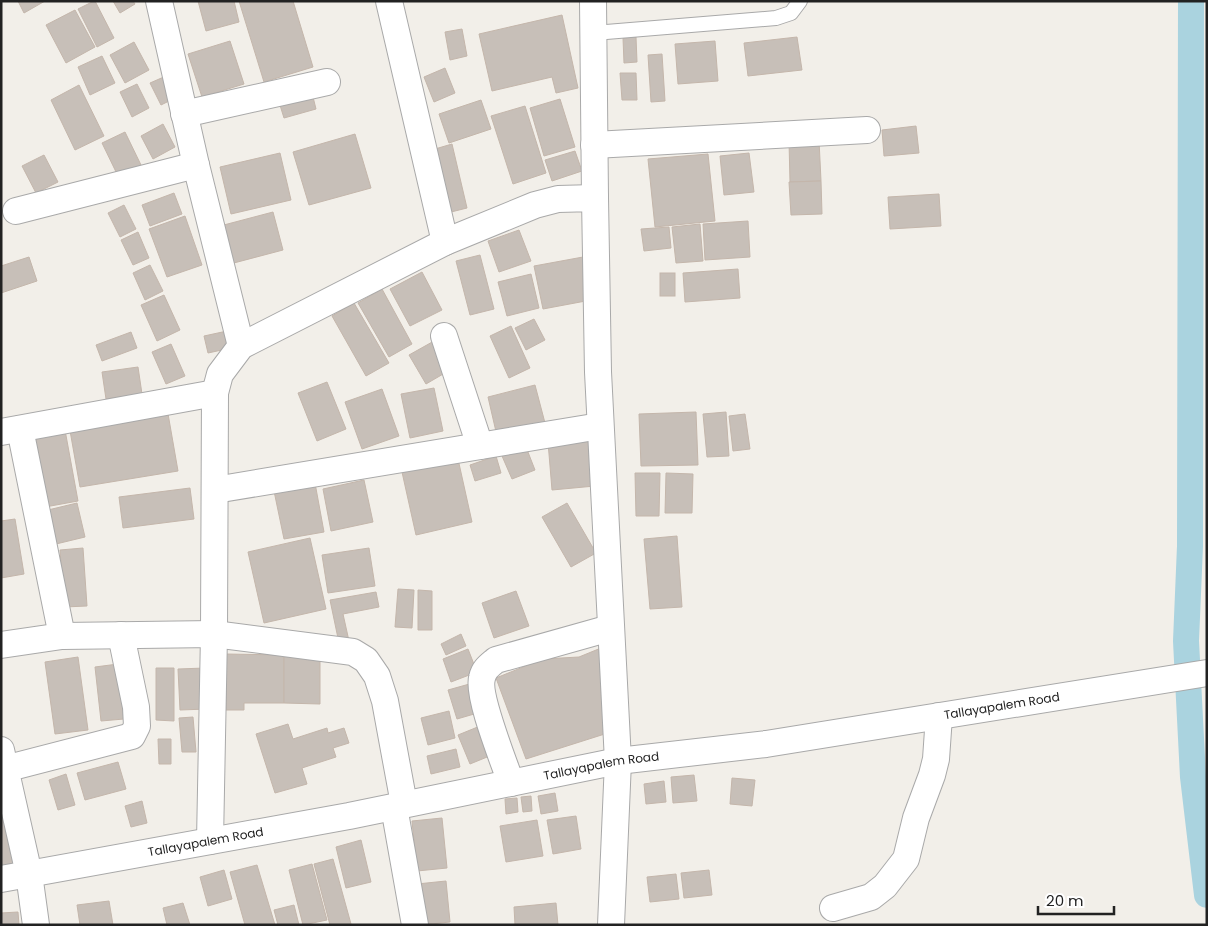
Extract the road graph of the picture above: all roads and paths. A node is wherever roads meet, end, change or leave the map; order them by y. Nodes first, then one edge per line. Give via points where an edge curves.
1 (158, 1) edge
2 (389, 1) edge
3 (593, 1) edge
4 (800, 1) edge
5 (594, 33) junction
6 (327, 82) dead end
7 (184, 114) junction
8 (867, 130) dead end
9 (594, 145) junction
10 (196, 165) junction
11 (595, 198) junction
12 (16, 210) dead end
13 (445, 242) junction
14 (444, 336) dead end
15 (241, 346) junction
16 (216, 393) junction
17 (600, 426) junction
18 (11, 431) edge
19 (480, 446) junction
20 (215, 490) junction
21 (610, 628) junction
22 (214, 634) junction
23 (121, 635) junction
24 (62, 636) junction
25 (1, 645) edge
26 (1207, 673) edge
27 (939, 716) junction
28 (618, 761) junction
29 (3, 763) edge
30 (511, 783) junction
31 (399, 806) junction
32 (210, 841) junction
33 (28, 874) junction
34 (1, 879) edge
35 (833, 908) dead end
36 (36, 925) edge
37 (415, 925) edge
38 (610, 925) edge

1 - 7 street
2 - 13 street
3 - 5 street
4 - 5 lane via 791,13 776,18
5 - 9 street
6 - 7 street
7 - 10 street
8 - 9 street
9 - 11 street
10 - 12 street
10 - 15 street
11 - 13 street via 558,199 535,205
11 - 17 street
13 - 15 street
14 - 19 street
15 - 16 street via 220,374
16 - 18 street
16 - 20 street
17 - 19 street
17 - 21 street
18 - 24 street
19 - 20 street
20 - 22 street
21 - 28 street
21 - 30 street via 496,660 485,669 481,680 482,696
22 - 23 street
22 - 31 street via 353,652 366,660 377,676 385,701
22 - 32 street
23 - 24 street
23 - 29 street via 136,707 136,726 132,736
24 - 25 street
26 - 27 street, Tallayapalem Road
27 - 28 street, Tallayapalem Road via 766,744
27 - 35 street via 932,775 916,818 906,859 885,886 871,896
28 - 30 street, Tallayapalem Road
28 - 38 street
29 - 33 street
30 - 31 street, Tallayapalem Road
31 - 32 street, Tallayapalem Road
31 - 37 street
32 - 33 street, Tallayapalem Road
33 - 34 street, Tallayapalem Road
33 - 36 street

